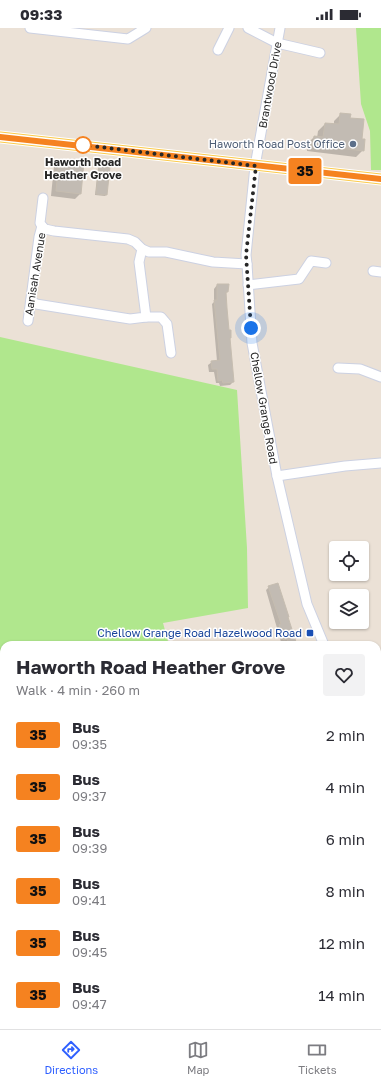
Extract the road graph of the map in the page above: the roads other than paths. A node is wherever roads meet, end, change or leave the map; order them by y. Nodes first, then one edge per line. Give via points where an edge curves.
1 (30, 28) edge
2 (146, 28) edge
3 (229, 28) edge
4 (248, 28) edge
5 (280, 28) edge
6 (277, 43) junction
7 (218, 50) dead end
8 (320, 53) dead end
9 (0, 137) edge
10 (256, 166) junction
11 (381, 179) edge
12 (43, 198) dead end
13 (42, 226) junction
14 (142, 249) junction
15 (326, 263) dead end
16 (247, 264) junction
17 (248, 285) junction
18 (31, 300) junction
19 (146, 317) junction
20 (28, 321) dead end
21 (171, 353) dead end
22 (338, 368) dead end
23 (381, 377) edge
24 (381, 463) edge
25 (277, 476) junction
26 (322, 641) edge

1 - 2 street via 128,39
3 - 7 street
4 - 6 street
5 - 6 street, Brantwood Drive
6 - 8 street
6 - 10 street, Brantwood Drive
9 - 10 main road
10 - 11 main road
10 - 16 street, Chellow Grange Road
12 - 13 street, Aanisah Avenue via 40,223
13 - 14 street, Aanisah Avenue via 54,231 128,239
13 - 18 street, Aanisah Avenue
14 - 16 street, Aanisah Avenue via 212,262
14 - 19 street via 139,262
15 - 17 street via 311,261 299,279
16 - 17 street, Chellow Grange Road
17 - 25 street, Chellow Grange Road via 252,343
18 - 19 street via 36,304 130,319
18 - 20 street, Aanisah Avenue
19 - 21 street via 161,317 166,324
22 - 23 street via 360,369
24 - 25 street
25 - 26 street, Chellow Grange Road via 307,604

